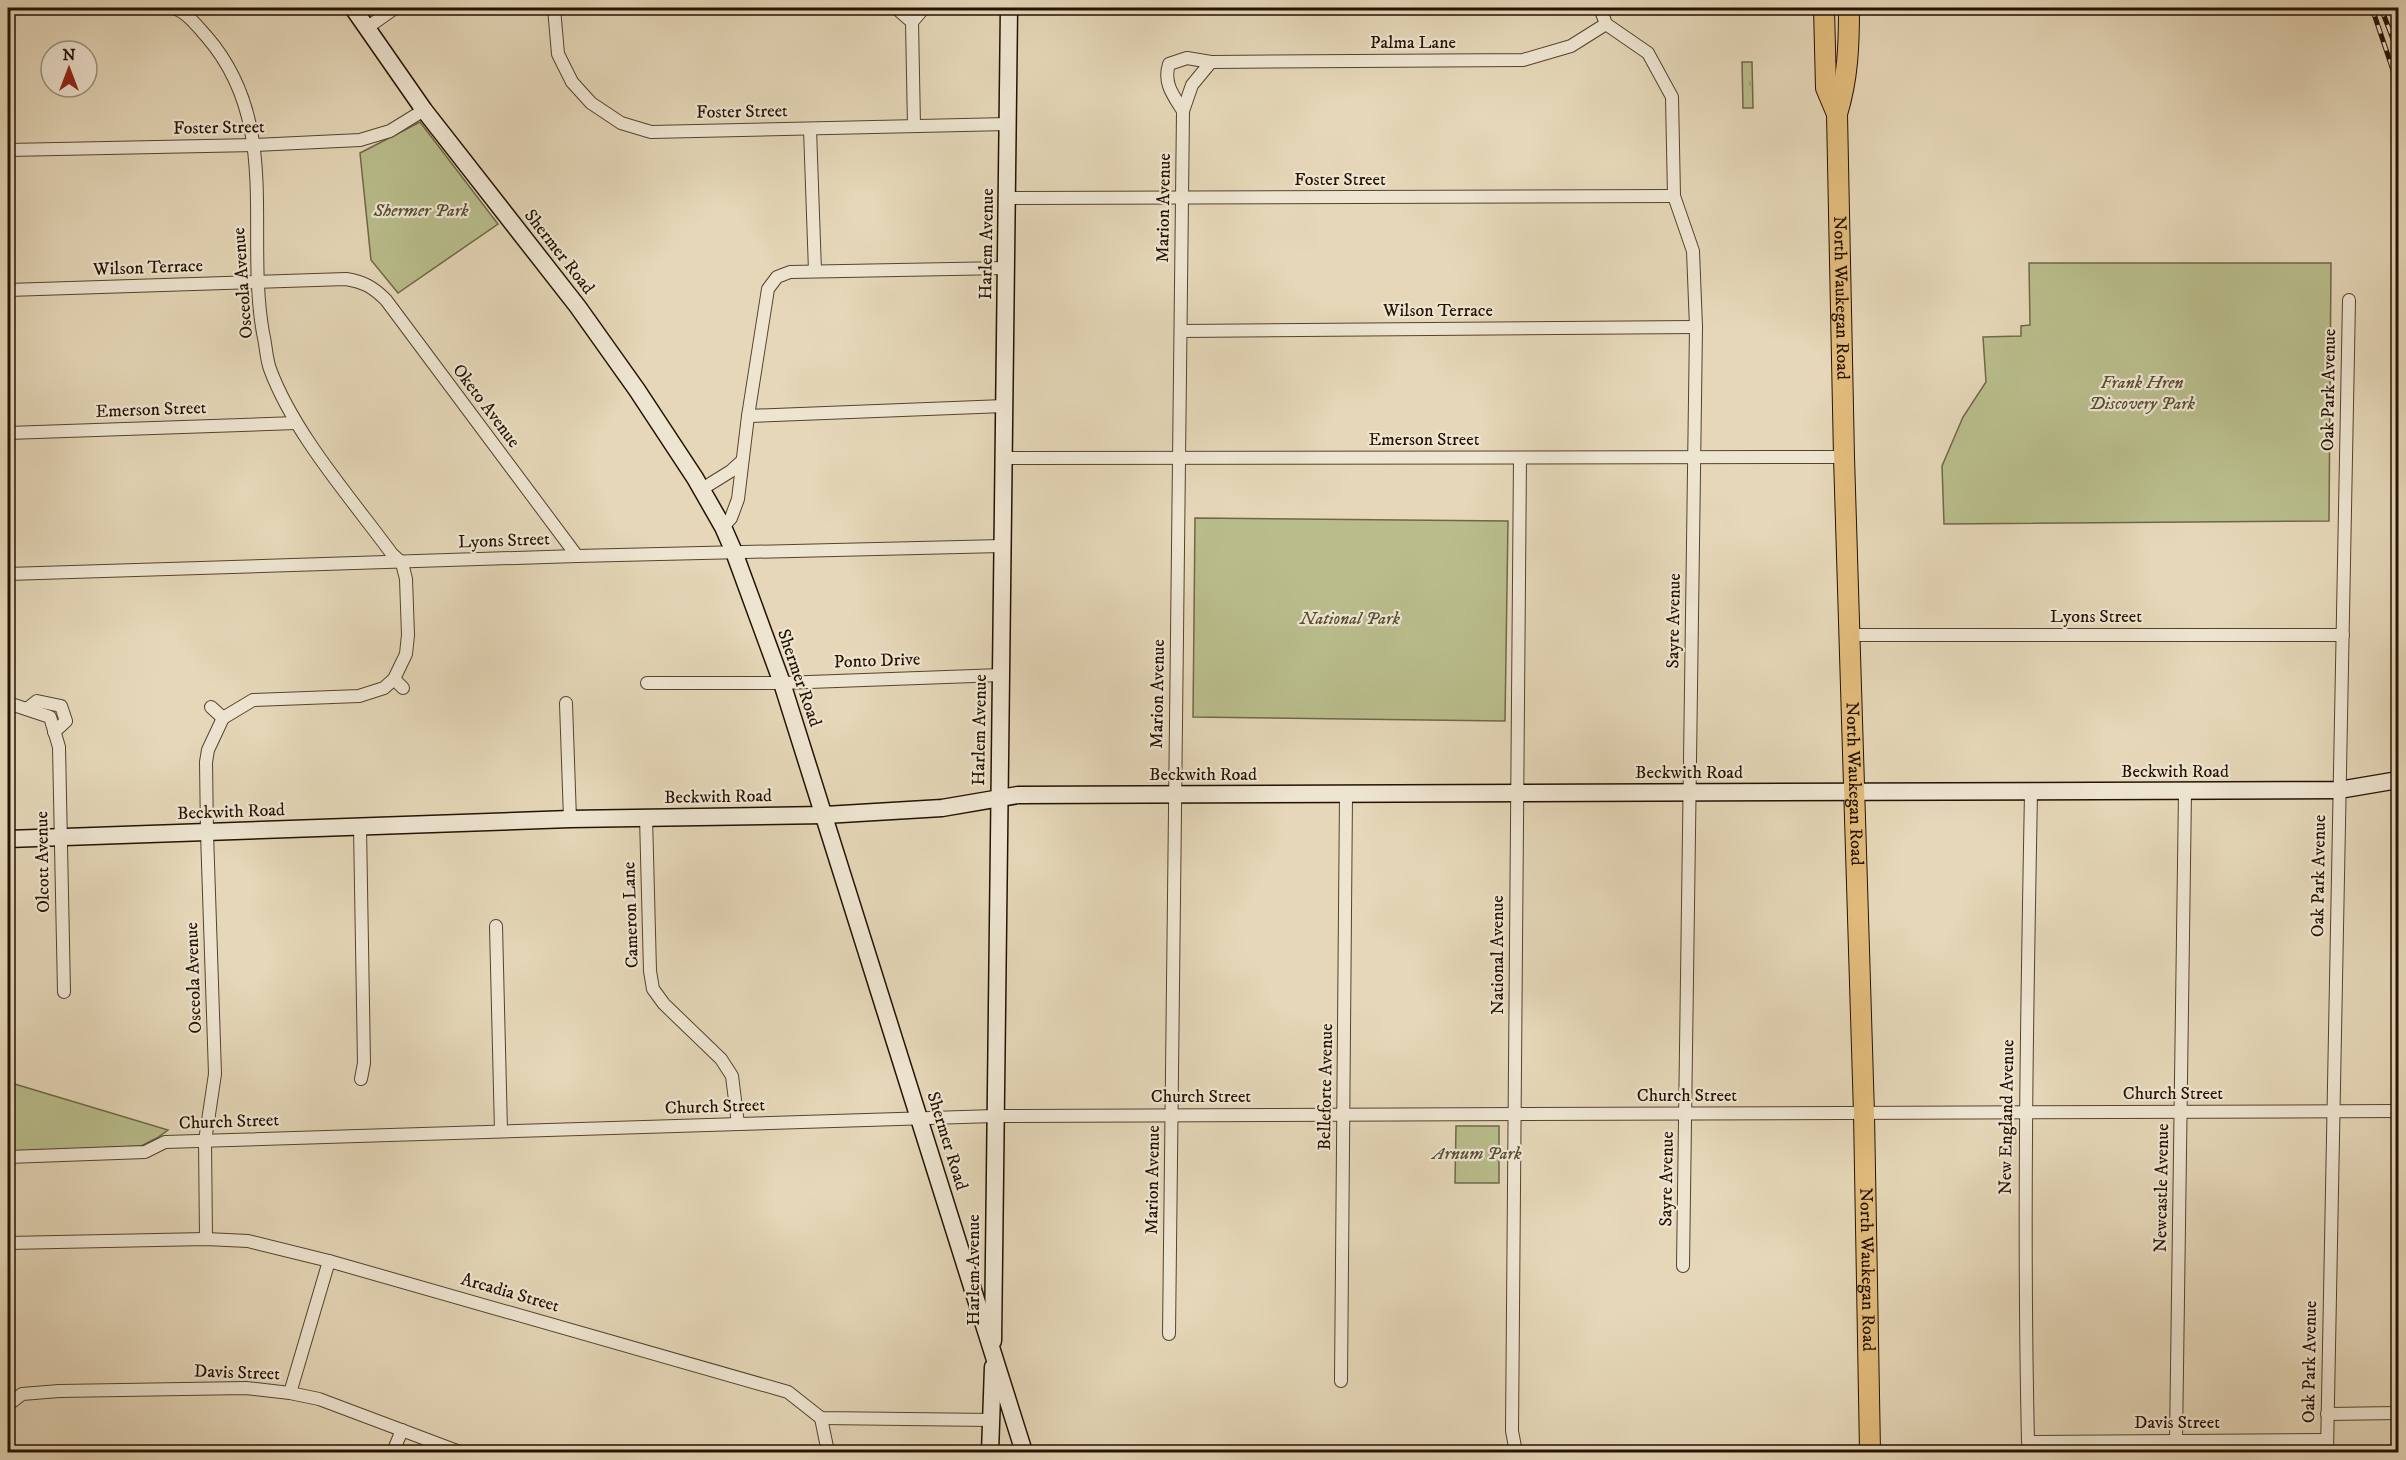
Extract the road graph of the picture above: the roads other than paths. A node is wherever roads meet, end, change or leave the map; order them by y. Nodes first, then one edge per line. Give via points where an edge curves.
1 (175, 8) edge
2 (353, 8) edge
3 (395, 8) edge
4 (554, 8) edge
5 (896, 8) edge
6 (924, 8) edge
7 (1009, 8) edge
8 (1600, 8) edge
9 (1824, 8) edge
10 (1849, 8) edge
11 (912, 22) junction
12 (1606, 24) junction
13 (368, 27) junction
14 (1211, 62) junction
15 (424, 110) junction
16 (1183, 111) junction
17 (1837, 114) junction
18 (1008, 124) junction
19 (914, 126) junction
20 (810, 129) junction
21 (255, 145) junction
22 (8, 150) edge
23 (1674, 196) junction
24 (1007, 198) junction
25 (1182, 198) junction
26 (1006, 268) junction
27 (815, 271) junction
28 (258, 282) junction
29 (362, 282) joint
30 (8, 290) edge
31 (2349, 300) dead end
32 (1696, 327) junction
33 (1181, 331) junction
34 (1004, 406) junction
35 (748, 416) junction
36 (296, 423) junction
37 (8, 433) edge
38 (1695, 456) junction
39 (1179, 457) junction
40 (1844, 457) junction
41 (1003, 458) junction
42 (1520, 458) junction
43 (742, 461) junction
44 (702, 489) junction
45 (723, 527) junction
46 (1002, 546) junction
47 (734, 552) junction
48 (577, 556) junction
49 (402, 563) junction
50 (8, 574) edge
51 (1850, 635) junction
52 (2343, 635) junction
53 (1000, 675) junction
54 (782, 683) junction
55 (647, 684) dead end
56 (566, 703) dead end
57 (8, 705) edge
58 (211, 707) dead end
59 (223, 718) junction
60 (2398, 780) edge
61 (2339, 790) junction
62 (2186, 791) junction
63 (1855, 792) junction
64 (2031, 792) junction
65 (1518, 793) junction
66 (1690, 793) junction
67 (1346, 794) junction
68 (1175, 795) junction
69 (999, 798) junction
70 (825, 815) junction
71 (646, 817) junction
72 (570, 819) junction
73 (360, 827) junction
74 (207, 833) junction
75 (60, 837) junction
76 (8, 839) edge
77 (496, 926) dead end
78 (64, 992) dead end
79 (361, 1079) dead end
80 (2398, 1111) edge
81 (2181, 1112) junction
82 (2333, 1112) junction
83 (2024, 1113) junction
84 (1685, 1114) junction
85 (1864, 1114) junction
86 (1343, 1115) junction
87 (1515, 1115) junction
88 (995, 1116) junction
89 (1172, 1116) junction
90 (919, 1118) junction
91 (738, 1124) junction
92 (501, 1131) junction
93 (205, 1141) junction
94 (8, 1157) edge
95 (206, 1239) junction
96 (8, 1243) edge
97 (329, 1260) junction
98 (1683, 1266) dead end
99 (1169, 1334) dead end
100 (993, 1357) junction
101 (1341, 1381) dead end
102 (290, 1393) junction
103 (8, 1405) edge
104 (2398, 1413) edge
105 (2327, 1414) junction
106 (821, 1418) junction
107 (991, 1420) junction
108 (402, 1430) junction
109 (2176, 1441) junction
110 (2028, 1442) joint
111 (2326, 1446) edge
112 (393, 1452) edge
113 (460, 1452) edge
114 (828, 1452) edge
115 (990, 1452) edge
116 (1024, 1452) edge
117 (1516, 1452) edge
118 (1870, 1452) edge

1 - 21 street, Osceola Avenue via 196,25 231,72 244,100
2 - 13 main road, Shermer Road
3 - 13 street
4 - 20 street, Foster Street via 558,54 572,82 591,103 621,123 651,132
5 - 11 street
6 - 11 street
7 - 18 main road, Harlem Avenue
8 - 12 street
9 - 17 main road, North Waukegan Road via 1826,88
10 - 17 main road, North Waukegan Road via 1849,63
11 - 19 street
12 - 14 street, Palma Lane via 1571,46 1523,60
12 - 23 street, Sayre Avenue via 1648,53 1672,97
13 - 15 main road, Shermer Road
14 - 16 street, Marion Avenue via 1192,85
14 - 16 street, Palma Lane via 1187,58 1169,64 1165,76
15 - 21 street, Foster Street via 390,131 360,140
15 - 44 main road, Shermer Road via 584,316
16 - 25 street, Marion Avenue
17 - 40 main road, North Waukegan Road
18 - 19 street, Foster Street
18 - 24 main road, Harlem Avenue
19 - 20 street, Foster Street
20 - 27 street
21 - 22 street, Foster Street
21 - 28 street, Osceola Avenue
23 - 25 street, Foster Street
23 - 32 street, Sayre Avenue via 1693,251
24 - 25 street, Foster Street
24 - 26 main road, Harlem Avenue
25 - 33 street, Marion Avenue
26 - 27 street
26 - 34 main road, Harlem Avenue
27 - 35 street via 790,272 777,277 768,289
28 - 29 street, Wilson Terrace
28 - 30 street, Wilson Terrace
28 - 36 street, Osceola Avenue via 269,366
29 - 48 street, Oketo Avenue via 386,300
31 - 52 street, Oak Park Avenue
32 - 33 street, Wilson Terrace
32 - 38 street, Sayre Avenue
33 - 39 street, Marion Avenue
34 - 35 street
34 - 41 main road, Harlem Avenue
35 - 43 street
36 - 37 street, Emerson Street
36 - 49 street, Osceola Avenue
38 - 40 street, Emerson Street
38 - 42 street, Emerson Street
38 - 66 street, Sayre Avenue
39 - 41 street, Emerson Street
39 - 42 street, Emerson Street
39 - 68 street, Marion Avenue
40 - 51 main road, North Waukegan Road
41 - 46 main road, Harlem Avenue
42 - 65 street, National Avenue
43 - 44 street
43 - 45 street via 738,499
44 - 45 main road, Shermer Road
45 - 47 main road, Shermer Road
46 - 47 street, Lyons Street
46 - 53 main road, Harlem Avenue
47 - 48 street, Lyons Street
47 - 54 main road, Shermer Road
48 - 49 street, Lyons Street
49 - 50 street, Lyons Street
49 - 59 street via 408,635 398,683 359,696 252,700
51 - 52 street, Lyons Street
51 - 63 main road, North Waukegan Road
52 - 61 street, Oak Park Avenue
53 - 54 street, Ponto Drive
53 - 69 main road, Harlem Avenue
54 - 55 street, Ponto Drive
54 - 70 main road, Shermer Road
56 - 72 street
57 - 75 street, Olcott Avenue via 50,717 59,747
58 - 59 street
59 - 74 street, Osceola Avenue via 206,762
60 - 61 main road, Beckwith Road
61 - 62 main road, Beckwith Road
61 - 82 street, Oak Park Avenue
62 - 64 main road, Beckwith Road
62 - 81 street, Newcastle Avenue
63 - 64 main road, Beckwith Road
63 - 66 main road, Beckwith Road
63 - 85 main road, North Waukegan Road
64 - 83 street, New England Avenue
65 - 66 main road, Beckwith Road
65 - 67 main road, Beckwith Road
65 - 87 street, National Avenue
66 - 84 street, Sayre Avenue
67 - 68 main road, Beckwith Road
67 - 86 street, Belleforte Avenue
68 - 69 main road, Beckwith Road
68 - 89 street, Marion Avenue
69 - 70 main road, Beckwith Road via 942,808
69 - 88 main road, Harlem Avenue
70 - 71 main road, Beckwith Road
70 - 90 main road, Shermer Road
71 - 72 main road, Beckwith Road
71 - 91 street, Cameron Lane via 653,989 721,1059 732,1076
72 - 73 main road, Beckwith Road
73 - 74 main road, Beckwith Road
73 - 79 street via 364,1063
74 - 75 main road, Beckwith Road
74 - 93 street, Osceola Avenue via 215,1074
75 - 76 main road, Beckwith Road
75 - 78 street, Olcott Avenue
77 - 92 street
80 - 82 street, Church Street
81 - 82 street, Church Street
81 - 83 street, Church Street
81 - 109 street, Newcastle Avenue
82 - 105 street, Oak Park Avenue
83 - 85 street, Church Street
83 - 110 street, New England Avenue
84 - 85 street, Church Street
84 - 87 street, Church Street
84 - 98 street, Sayre Avenue
85 - 118 main road, North Waukegan Road
86 - 87 street, Church Street
86 - 89 street, Church Street
86 - 101 street, Belleforte Avenue
87 - 117 street, National Avenue via 1512,1431
88 - 89 street, Church Street
88 - 90 street, Church Street
88 - 100 main road, Harlem Avenue
89 - 99 street, Marion Avenue
90 - 91 street, Church Street
90 - 100 main road, Shermer Road
91 - 92 street, Church Street
92 - 93 street, Church Street
93 - 94 street, Church Street via 165,1142 145,1152
93 - 95 street, Osceola Avenue
95 - 96 street, Arcadia Street
95 - 97 street, Arcadia Street via 248,1241
97 - 102 street
97 - 106 street, Arcadia Street via 788,1392
100 - 107 main road, Harlem Avenue
100 - 116 main road, Shermer Road
102 - 103 street, Davis Street via 246,1388 59,1391 22,1394
102 - 108 street, Davis Street via 319,1399
104 - 105 street
105 - 111 street, Oak Park Avenue
106 - 107 street
106 - 114 street
107 - 115 main road, Harlem Avenue
108 - 112 street
108 - 113 street, Davis Street
109 - 110 street, Davis Street
109 - 111 street, Davis Street

